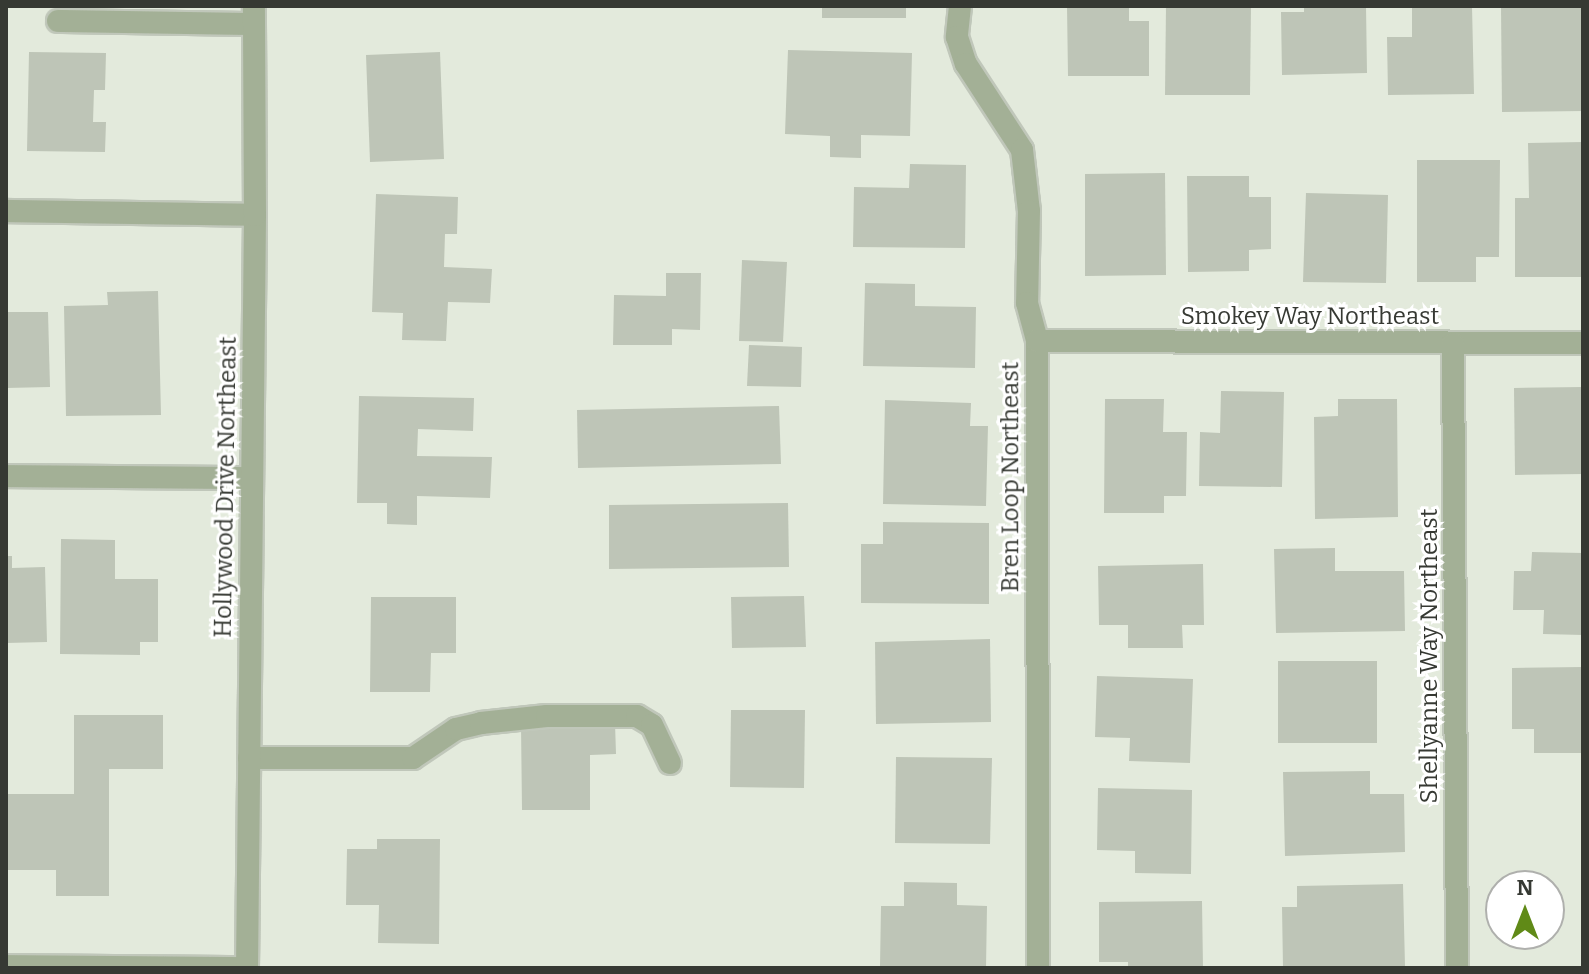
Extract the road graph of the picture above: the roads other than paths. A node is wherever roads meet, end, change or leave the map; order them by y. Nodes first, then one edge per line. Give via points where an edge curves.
1 (960, 6) edge
2 (254, 15) edge
3 (58, 21) dead end
4 (6, 211) edge
5 (255, 215) junction
6 (1037, 341) junction
7 (1583, 343) edge
8 (1453, 344) junction
9 (6, 476) edge
10 (251, 478) junction
11 (249, 758) junction
12 (670, 763) dead end
13 (6, 966) edge
14 (247, 968) edge
15 (1038, 968) edge
16 (1457, 968) edge

1 - 6 street, Bren Loop Northeast via 957,37 966,64 1022,150 1029,211 1027,303
2 - 3 street
2 - 5 street, Hollywood Drive Northeast
4 - 5 street
5 - 10 street, Hollywood Drive Northeast
6 - 8 street, Smokey Way Northeast
6 - 15 street, Bren Loop Northeast
7 - 8 street, Smokey Way Northeast
8 - 16 street, Shellyanne Way Northeast
9 - 10 street
10 - 11 street, Hollywood Drive Northeast
11 - 12 street via 413,758 456,729 494,720 637,716 652,725
11 - 14 street, Hollywood Drive Northeast
13 - 14 street

